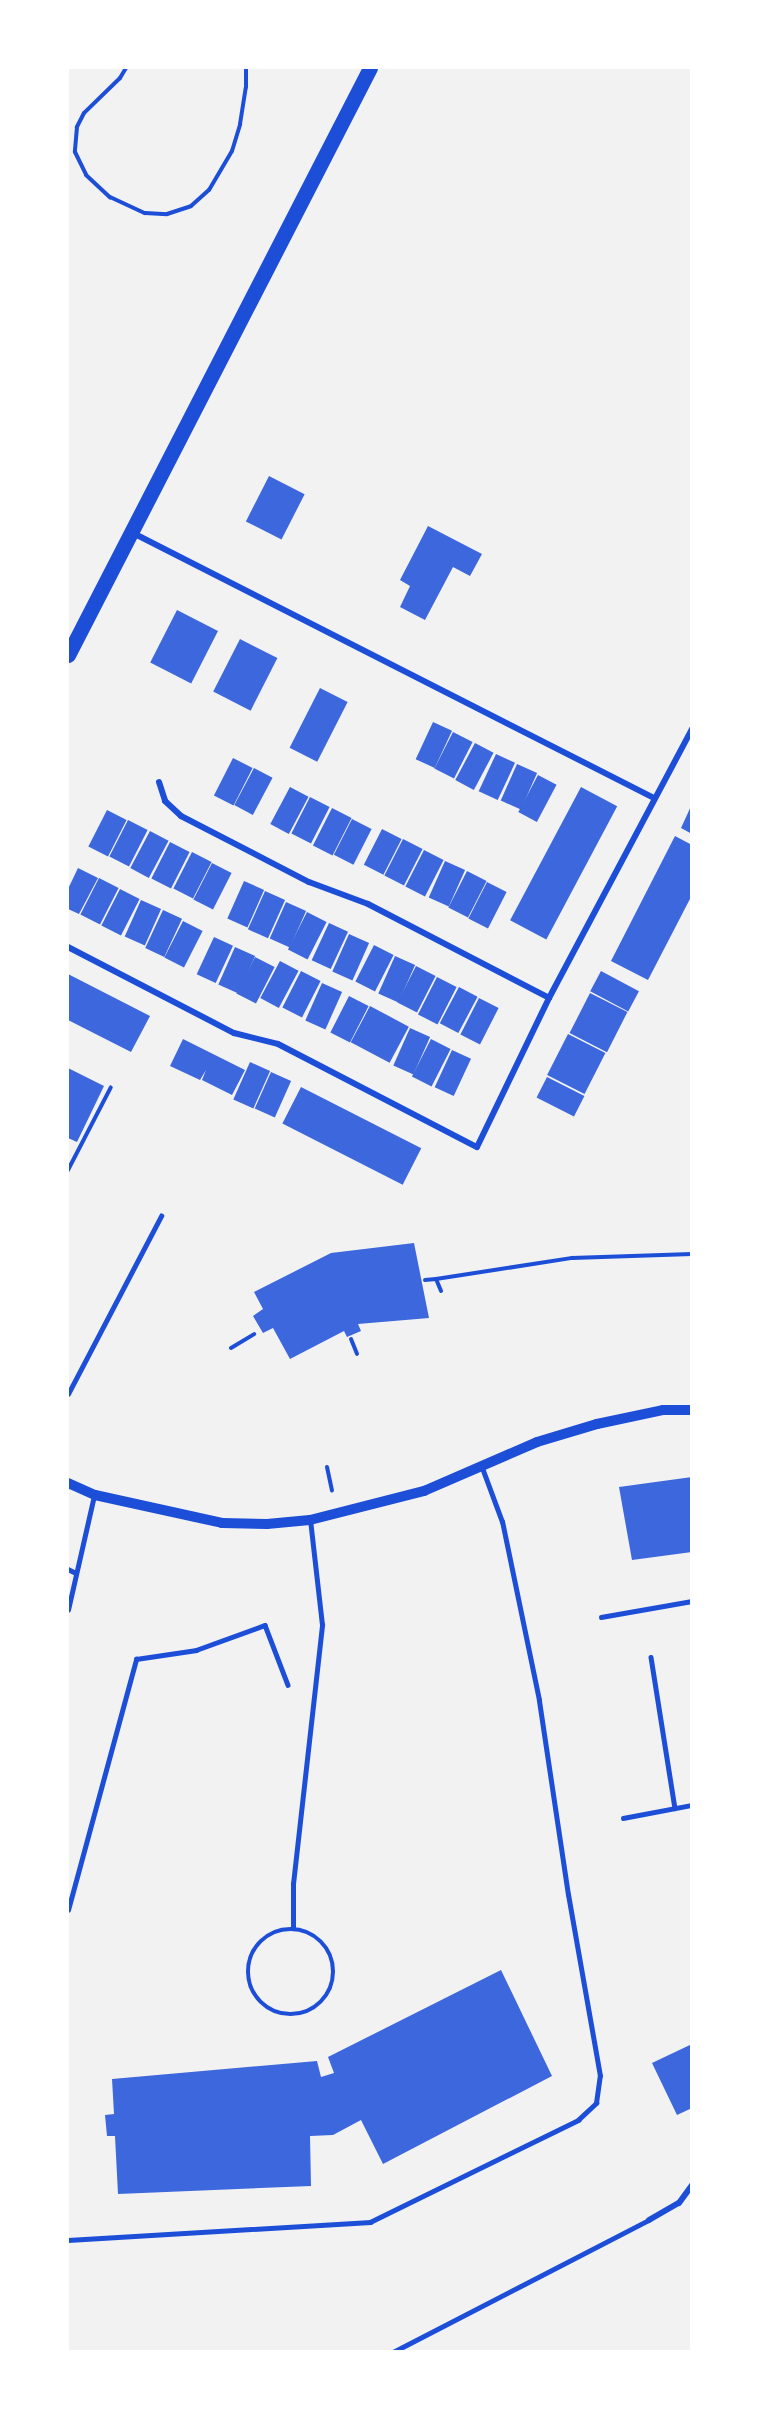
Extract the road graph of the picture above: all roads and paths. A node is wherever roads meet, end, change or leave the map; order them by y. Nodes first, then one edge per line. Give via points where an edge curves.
1 (126, 68) edge
2 (246, 68) edge
3 (370, 68) edge
4 (131, 532) junction
5 (68, 655) edge
6 (692, 729) edge
7 (159, 782) dead end
8 (654, 798) junction
9 (68, 947) edge
10 (549, 998) junction
11 (111, 1087) dead end
12 (68, 1170) edge
13 (161, 1216) dead end
14 (692, 1254) edge
15 (436, 1279) junction
16 (425, 1280) dead end
17 (441, 1291) dead end
18 (254, 1334) dead end
19 (351, 1339) dead end
20 (231, 1348) dead end
21 (357, 1354) dead end
22 (68, 1394) edge
23 (692, 1410) edge
24 (327, 1467) dead end
25 (482, 1468) junction
26 (68, 1483) edge
27 (332, 1490) dead end
28 (94, 1495) junction
29 (309, 1520) junction
30 (68, 1569) edge
31 (76, 1573) junction
32 (692, 1601) edge
33 (68, 1610) edge
34 (601, 1617) dead end
35 (651, 1657) dead end
36 (288, 1685) dead end
37 (692, 1805) edge
38 (675, 1808) junction
39 (623, 1818) dead end
40 (68, 1910) edge
41 (292, 1928) junction
42 (692, 2185) edge
43 (649, 2220) joint
44 (68, 2240) edge
45 (393, 2352) edge

1 - 2 path via 84,113 77,128 75,152 86,175 110,197 145,213 167,214 191,206 209,190 232,151 240,124
3 - 4 main road
4 - 5 main road
4 - 8 street
6 - 8 street
7 - 10 street via 165,801 181,816 309,882 368,904
8 - 10 street
9 - 10 street via 234,1033 278,1044 477,1147
11 - 12 path
13 - 22 lane
14 - 15 path via 572,1258
15 - 16 path
15 - 17 path
18 - 20 path
19 - 21 path
23 - 25 street via 663,1410 597,1424 537,1442
24 - 27 path
25 - 29 street via 424,1491
25 - 44 lane via 502,1522 539,1700 600,2076 596,2103 578,2120 370,2222
26 - 28 street
28 - 29 street via 222,1523
28 - 31 lane
29 - 41 lane via 322,1625 293,1884
30 - 31 lane
31 - 33 lane
32 - 34 lane
35 - 38 lane
36 - 40 lane via 265,1625 196,1650 136,1659
37 - 38 lane
38 - 39 lane
41 - 41 lane via 264,1937 251,1955 248,1977 252,1992 268,2009 282,2015 312,2010 330,1992 334,1977 334,1962 324,1943 313,1933
42 - 43 street via 679,2203
43 - 45 lane

